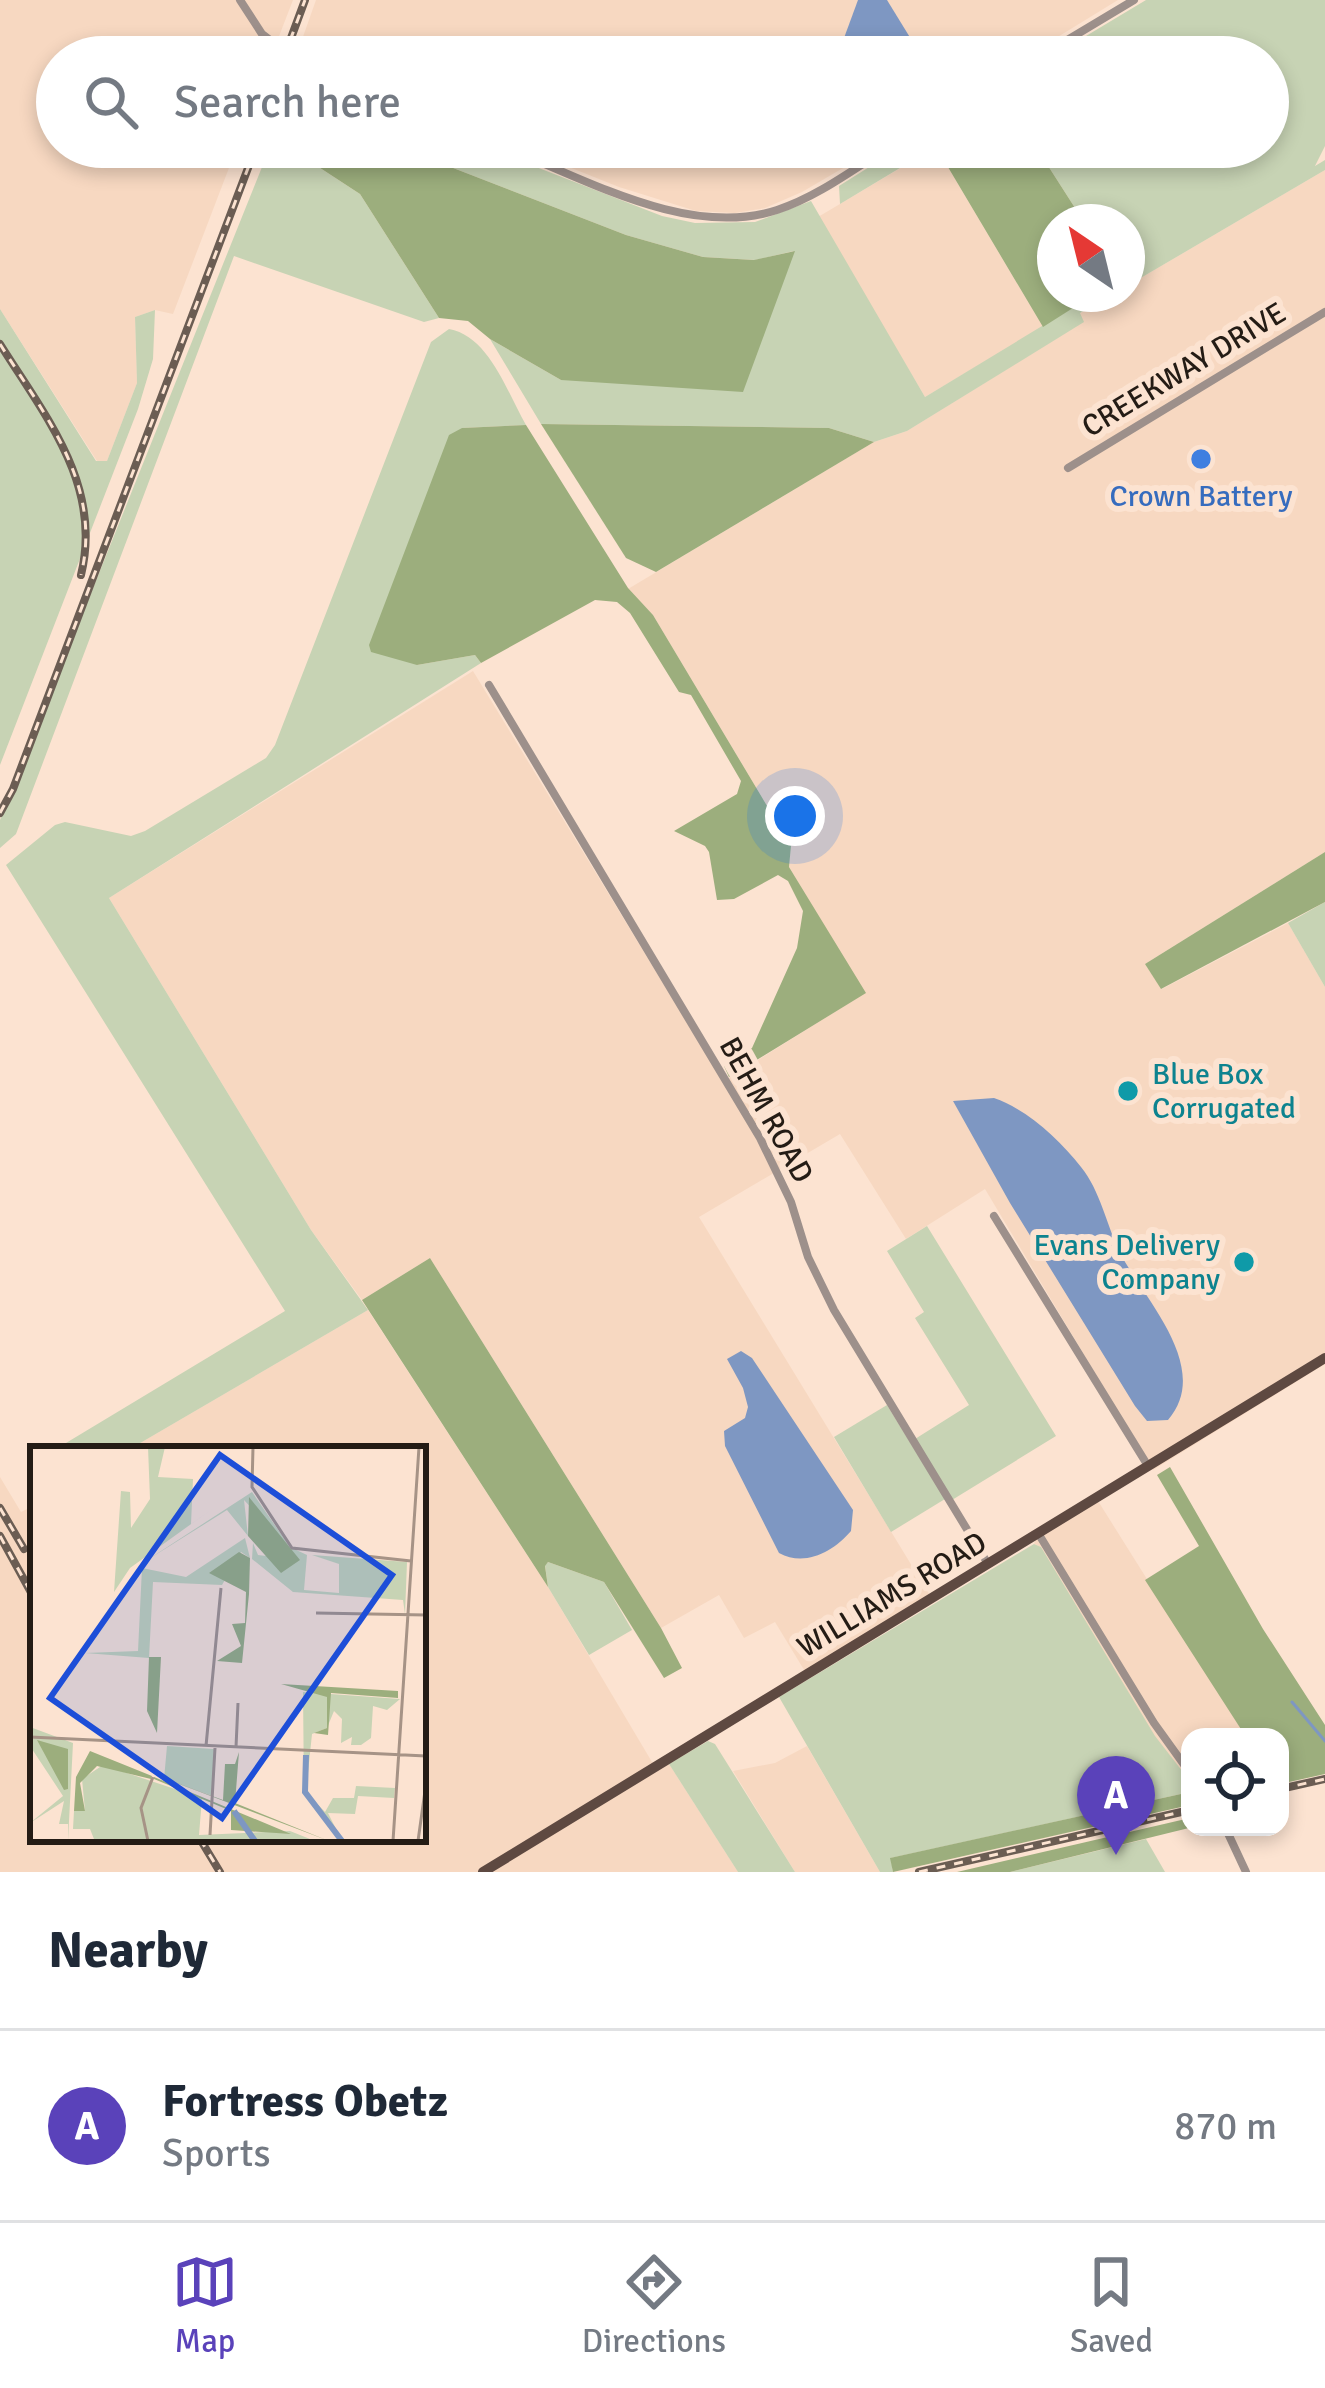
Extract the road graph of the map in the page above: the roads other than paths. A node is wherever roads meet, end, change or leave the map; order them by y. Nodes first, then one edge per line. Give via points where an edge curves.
1 (240, 0) edge
2 (1134, 0) edge
3 (265, 36) edge
4 (1074, 36) edge
5 (558, 168) edge
6 (853, 168) edge
7 (1325, 312) edge
8 (1069, 468) dead end
9 (489, 685) dead end
10 (994, 1216) dead end
11 (1325, 1358) edge
12 (1148, 1466) junction
13 (1038, 1533) junction
14 (988, 1564) junction
15 (1181, 1760) edge
16 (1229, 1836) edge
17 (483, 1872) edge
18 (1246, 1872) edge

1 - 3 street
2 - 4 street
5 - 6 street via 668,211 712,219 780,209
7 - 8 street, CREEKWAY DRIVE
9 - 14 street, BEHM ROAD via 760,1138 833,1310
10 - 12 street
11 - 12 main road, WILLIAMS ROAD
12 - 13 main road, WILLIAMS ROAD
13 - 14 main road, WILLIAMS ROAD
13 - 15 street
14 - 17 main road, WILLIAMS ROAD
16 - 18 street

